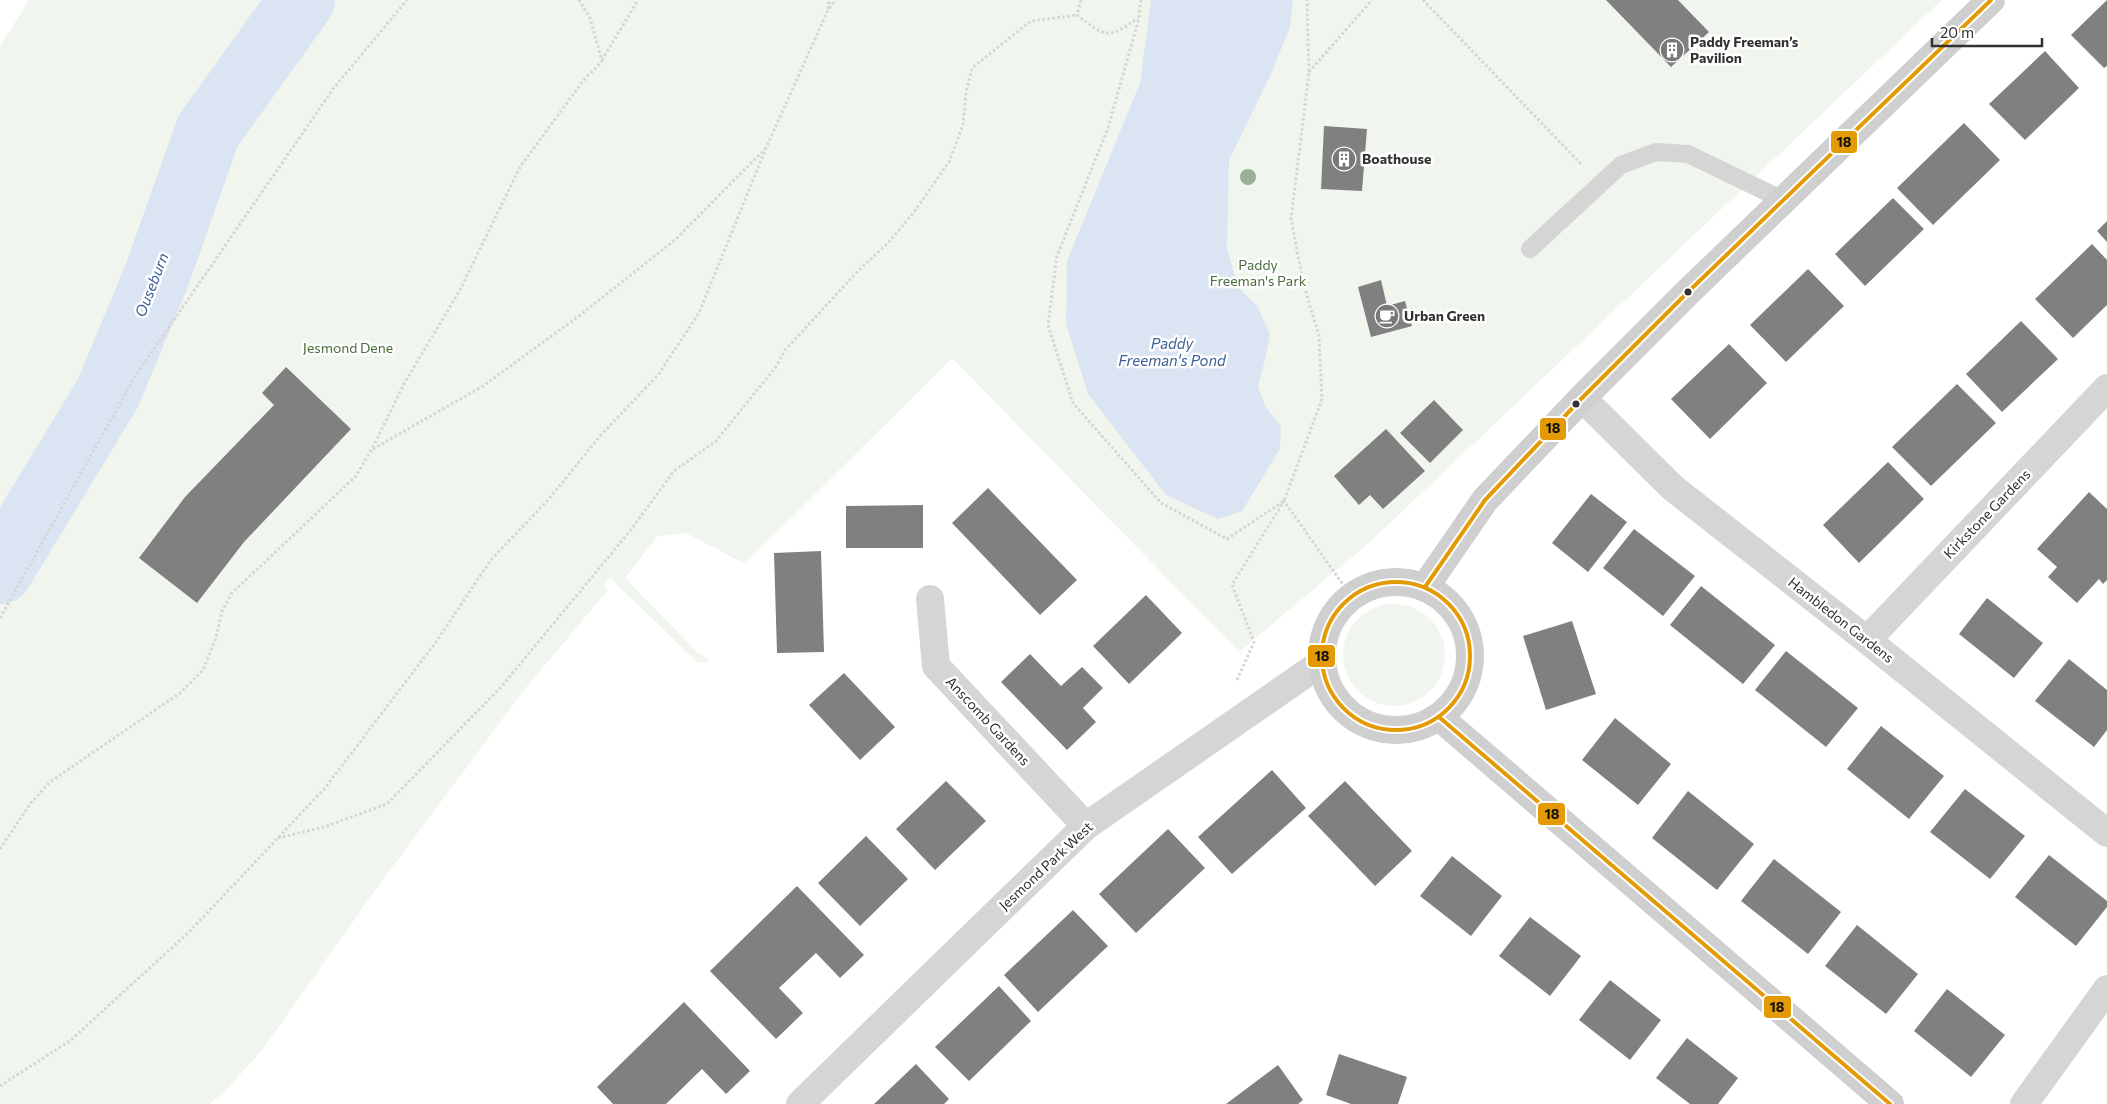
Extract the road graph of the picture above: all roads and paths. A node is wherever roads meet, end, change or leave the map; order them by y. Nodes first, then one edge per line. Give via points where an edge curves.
1 (407, 0) edge
2 (580, 0) edge
3 (638, 0) edge
4 (829, 0) edge
5 (835, 0) edge
6 (1081, 0) edge
7 (1141, 0) edge
8 (1307, 0) edge
9 (1372, 0) edge
10 (1423, 0) edge
11 (1992, 0) edge
12 (828, 10) junction
13 (1077, 15) junction
14 (1139, 18) junction
15 (602, 61) junction
16 (1308, 73) junction
17 (766, 148) junction
18 (1601, 184) junction
19 (1784, 200) junction
20 (1530, 249) dead end
21 (2107, 388) edge
22 (1582, 398) junction
23 (372, 449) junction
24 (1284, 501) junction
25 (1425, 587) junction
26 (1351, 596) junction
27 (930, 599) dead end
28 (0, 618) edge
29 (1867, 640) junction
30 (1321, 663) junction
31 (1234, 686) dead end
32 (1439, 718) junction
33 (1086, 826) junction
34 (2107, 833) edge
35 (277, 838) junction
36 (0, 849) edge
37 (2107, 989) edge
38 (0, 1086) edge
39 (800, 1104) edge
40 (1890, 1104) edge
41 (2024, 1104) edge

1 - 28 path via 333,89 136,375
2 - 15 path via 590,18
3 - 15 path
4 - 12 path
5 - 12 path
6 - 13 path
7 - 14 path
8 - 16 path
9 - 16 path
10 - 18 path
11 - 19 street
12 - 17 path
13 - 14 path via 1099,32 1117,33
13 - 35 path via 1031,21 972,68 963,125 949,162 914,212 786,348 775,368 716,441 674,471 630,531 501,687 387,804 324,827
14 - 24 path via 1108,128 1057,256 1048,325 1073,403 1161,503 1227,539
15 - 23 path via 582,82 520,167 460,290 405,382
16 - 24 path via 1291,218 1303,282 1319,336 1322,399
17 - 23 path via 676,240 579,316 483,386
17 - 35 path via 699,313 658,375 490,561 436,642 331,780
18 - 19 lane via 1621,165 1656,152 1688,154
18 - 20 lane
19 - 22 street
21 - 29 street, Kirkstone Gardens
22 - 25 street via 1485,500
22 - 29 street, Hambledon Gardens via 1673,488
23 - 36 path via 356,476 232,592 222,611 216,638 203,670 180,693 50,782 20,818
24 - 26 path
24 - 31 path via 1232,585 1254,642
25 - 26 street via 1400,581 1375,584
25 - 32 street via 1444,599 1459,616 1468,637 1471,659 1466,682 1459,695
26 - 30 street via 1333,614 1323,637
27 - 33 street, Anscomb Gardens via 936,666
29 - 34 street, Hambledon Gardens
30 - 32 street via 1326,685 1338,704 1355,719 1375,728 1397,731 1419,728
30 - 33 street, Jesmond Park West
32 - 40 street
33 - 39 street, Jesmond Park West
35 - 38 path via 190,931 71,1040
37 - 41 street

